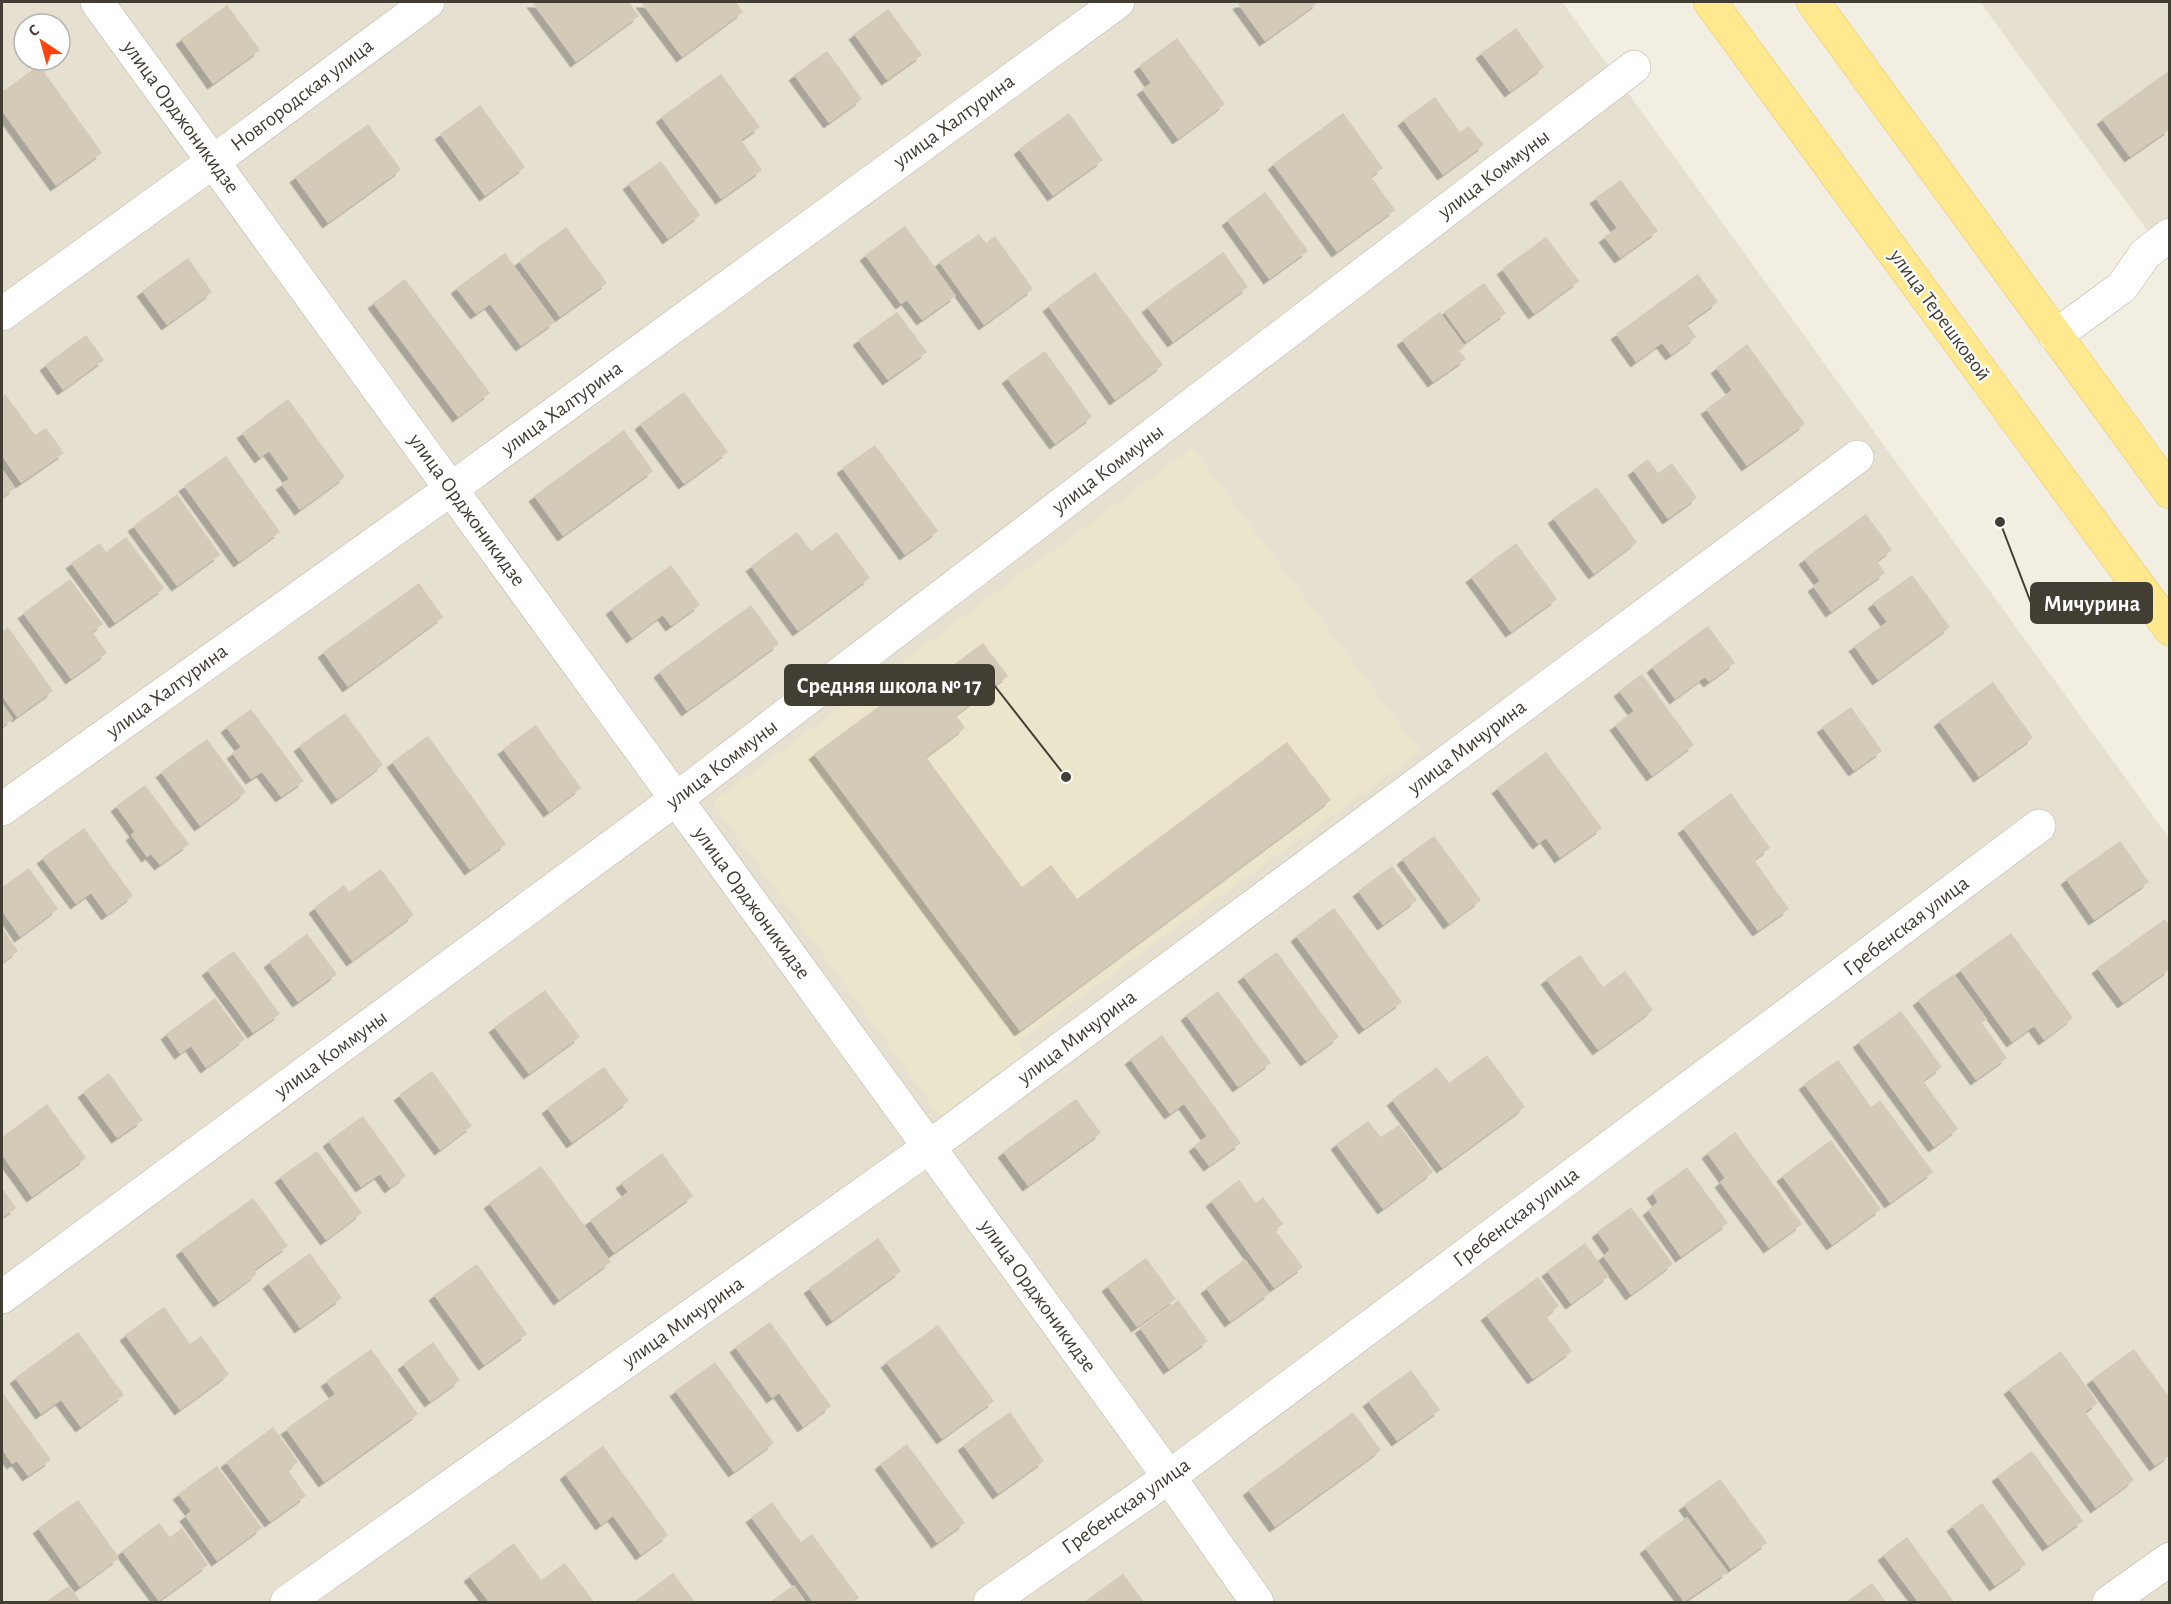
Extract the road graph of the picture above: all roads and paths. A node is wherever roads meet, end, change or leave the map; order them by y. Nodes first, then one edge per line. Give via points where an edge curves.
1 (97, 2) edge
2 (428, 2) edge
3 (1118, 2) edge
4 (1710, 2) edge
5 (1813, 2) edge
6 (1634, 67) dead end
7 (214, 161) junction
8 (2157, 244) edge
9 (2, 315) edge
10 (2055, 336) junction
11 (1857, 457) dead end
12 (451, 489) junction
13 (2169, 492) edge
14 (2169, 629) edge
15 (676, 799) junction
16 (2, 809) edge
17 (2039, 826) dead end
18 (929, 1147) junction
19 (2, 1297) edge
20 (1169, 1477) junction
21 (2169, 1559) edge
22 (287, 1602) edge
23 (990, 1602) edge
24 (1257, 1602) edge
25 (2109, 1602) edge

1 - 7 street, улица Орджоникидзе
2 - 7 street, Новгородская улица
3 - 12 street, улица Халтурина
4 - 14 main road, улица Терешковой
5 - 10 main road
6 - 15 street, улица Коммуны
7 - 9 street, Новгородская улица
7 - 12 street, улица Орджоникидзе
8 - 10 street via 2122,287
10 - 13 main road
11 - 18 street, улица Мичурина
12 - 15 street, улица Орджоникидзе
12 - 16 street, улица Халтурина
15 - 18 street, улица Орджоникидзе
15 - 19 street, улица Коммуны
17 - 20 street, Гребенская улица
18 - 20 street, улица Орджоникидзе
18 - 22 street, улица Мичурина
20 - 23 street, Гребенская улица
20 - 24 street, улица Орджоникидзе
21 - 25 street

